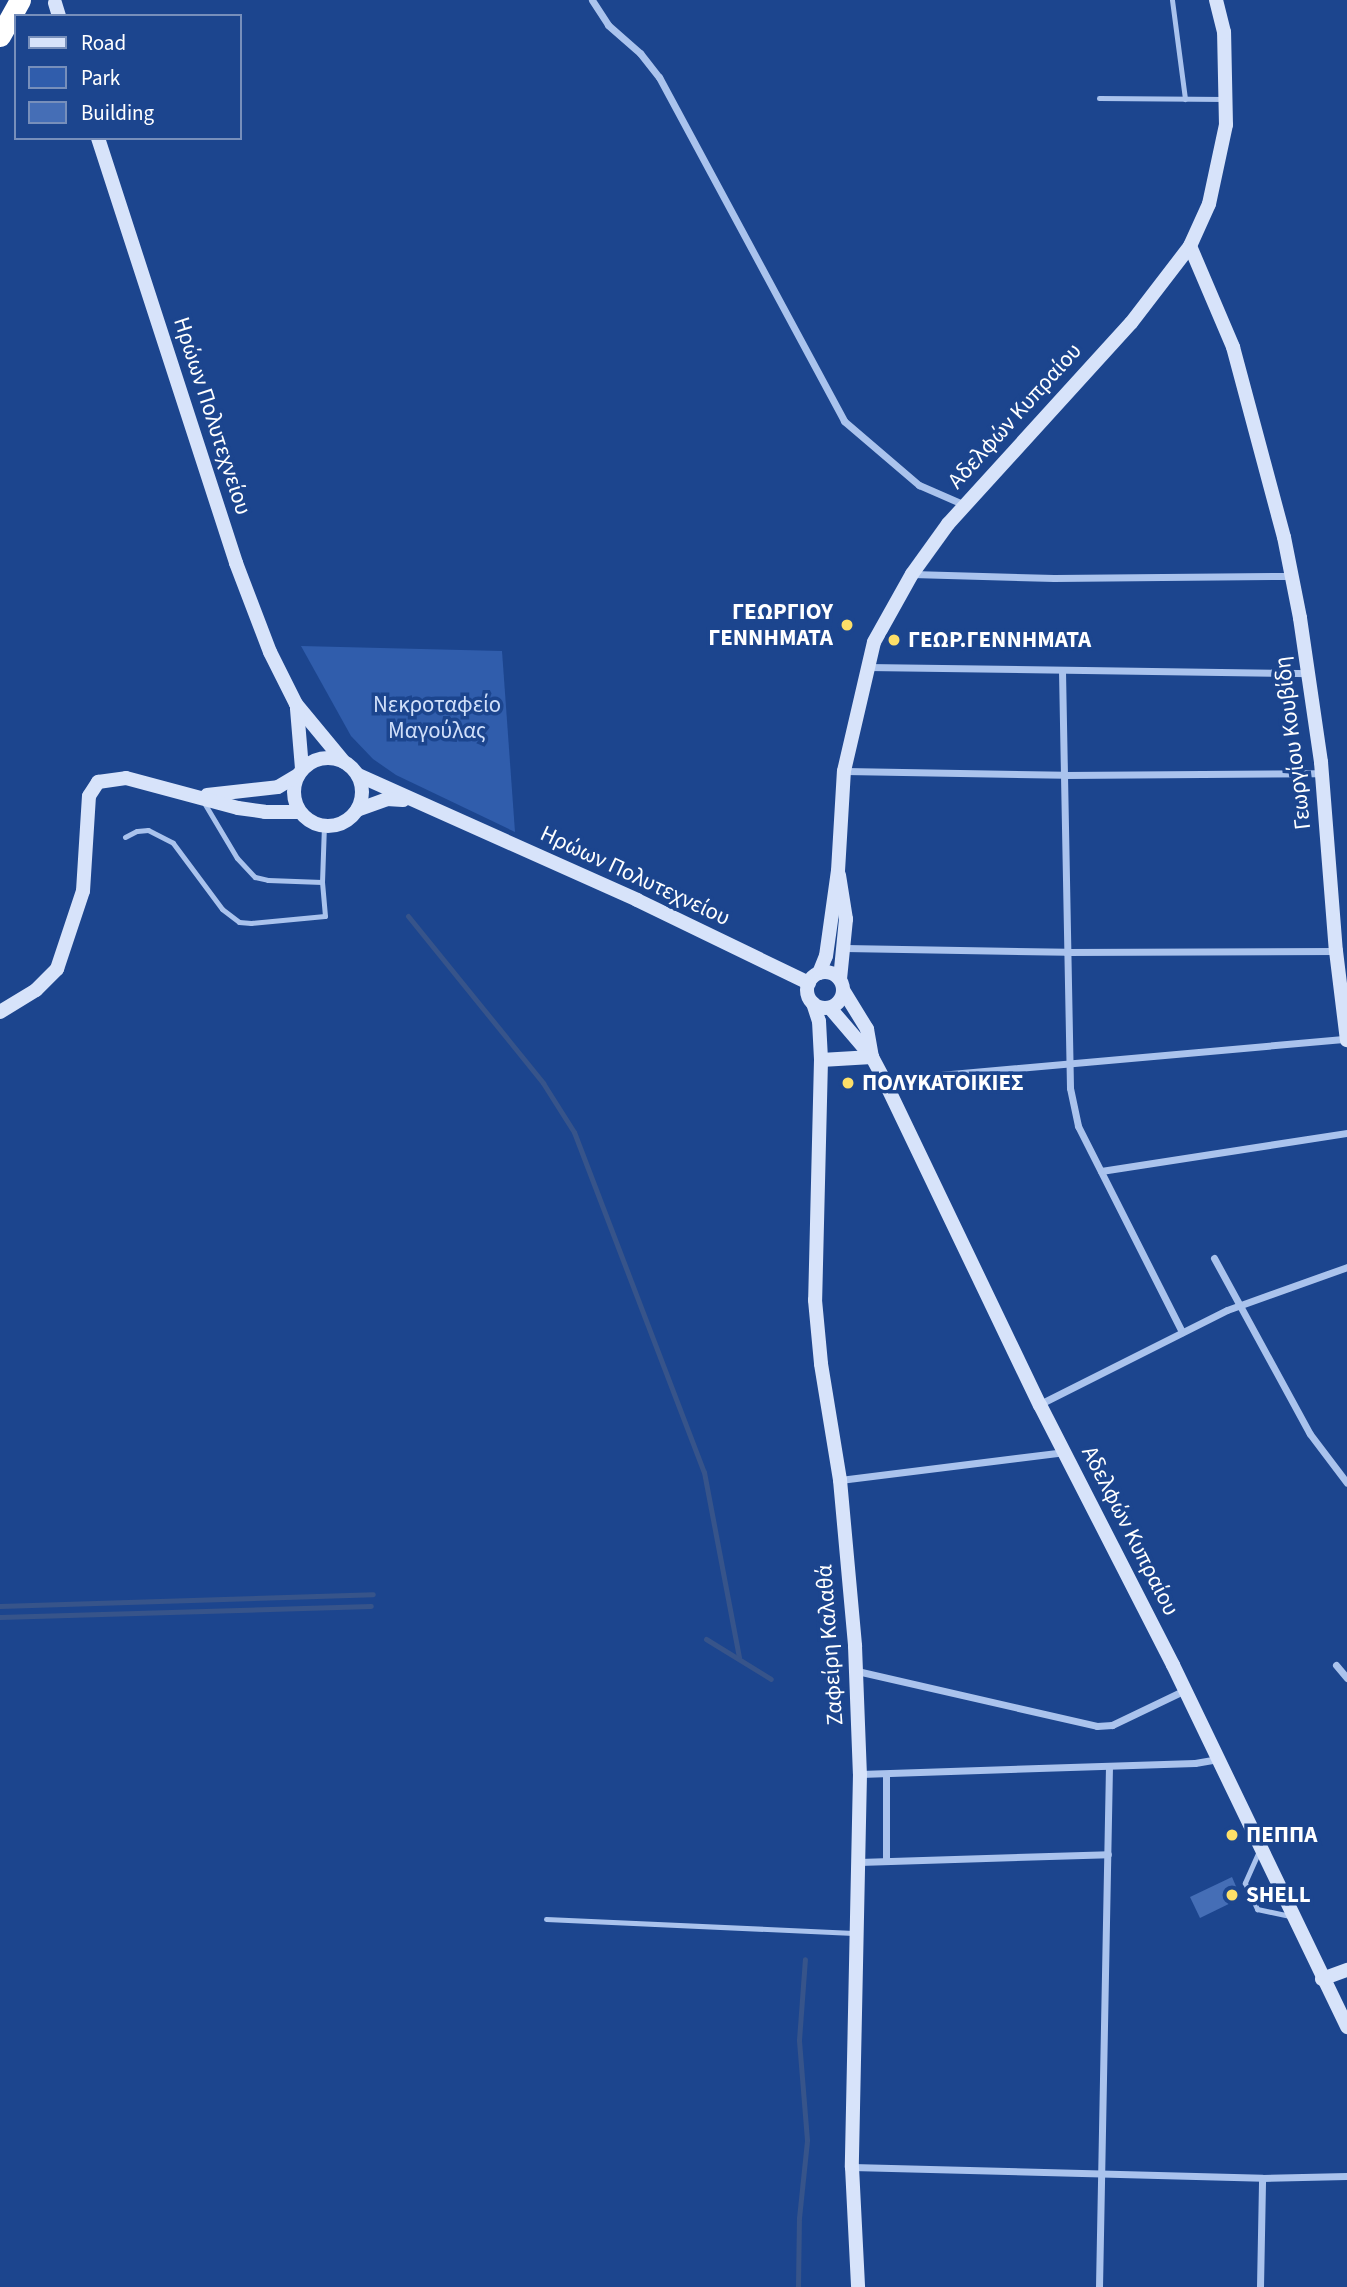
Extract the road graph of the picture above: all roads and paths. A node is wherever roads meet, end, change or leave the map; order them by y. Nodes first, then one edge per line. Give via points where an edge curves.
1 (20, 0) edge
2 (592, 0) edge
3 (1172, 0) edge
4 (1216, 0) edge
5 (0, 36) edge
6 (1099, 98) dead end
7 (1185, 99) junction
8 (1226, 99) junction
9 (99, 140) edge
10 (1190, 246) junction
11 (965, 505) junction
12 (912, 574) junction
13 (1291, 576) junction
14 (866, 667) junction
15 (1062, 671) junction
16 (1310, 673) junction
17 (296, 704) junction
18 (344, 762) junction
19 (844, 771) junction
20 (300, 772) junction
21 (1322, 773) junction
22 (358, 775) junction
23 (1064, 775) junction
24 (199, 796) junction
25 (357, 810) junction
26 (299, 811) junction
27 (441, 813) junction
28 (324, 827) junction
29 (125, 837) dead end
30 (838, 870) junction
31 (322, 882) junction
32 (845, 948) junction
33 (1336, 951) junction
34 (1066, 952) junction
35 (814, 978) junction
36 (842, 984) junction
37 (813, 1003) junction
38 (830, 1008) junction
39 (0, 1013) edge
40 (1347, 1039) edge
41 (872, 1057) junction
42 (821, 1060) junction
43 (1068, 1063) junction
44 (884, 1080) junction
45 (1347, 1133) edge
46 (1101, 1171) junction
47 (1214, 1258) dead end
48 (1347, 1267) edge
49 (1242, 1305) junction
50 (1182, 1332) junction
51 (1040, 1405) junction
52 (1065, 1452) junction
53 (840, 1479) junction
54 (1347, 1483) edge
55 (1336, 1665) dead end
56 (856, 1671) junction
57 (1347, 1678) edge
58 (1185, 1690) junction
59 (1218, 1759) junction
60 (1109, 1766) junction
61 (860, 1774) junction
62 (886, 1774) junction
63 (1261, 1848) junction
64 (1108, 1854) junction
65 (886, 1861) junction
66 (859, 1862) junction
67 (1293, 1916) junction
68 (546, 1919) dead end
69 (857, 1933) junction
70 (1347, 1970) edge
71 (1322, 1979) junction
72 (1345, 2019) edge
73 (852, 2167) junction
74 (1100, 2174) junction
75 (1347, 2176) edge
76 (1262, 2178) junction
77 (858, 2287) edge
78 (1099, 2287) edge
79 (1260, 2287) edge

1 - 5 highway
2 - 11 street via 608,24 659,77 844,421 909,477
3 - 7 lane
4 - 8 main road, Αδελφών Κυπραίου via 1224,32
6 - 7 lane
7 - 8 lane
8 - 10 main road, Αδελφών Κυπραίου via 1219,167
9 - 17 main road, Ηρώων Πολυτεχνείου via 236,563 270,652
10 - 11 main road, Αδελφών Κυπραίου via 1131,323
10 - 13 main road, Γεωργίου Κουβίδη via 1233,347
11 - 12 main road, Αδελφών Κυπραίου
12 - 13 street
12 - 14 main road, Αδελφών Κυπραίου via 892,605
13 - 16 main road, Γεωργίου Κουβίδη
14 - 15 street
14 - 19 main road, Αδελφών Κυπραίου
15 - 16 street
15 - 23 street
16 - 21 main road, Γεωργίου Κουβίδη
17 - 18 main road, Ηρώων Πολυτεχνείου
17 - 20 main road, Ηρώων Πολυτεχνείου
18 - 20 main road via 318,759
18 - 22 main road
19 - 23 street
19 - 30 main road, Αδελφών Κυπραίου
20 - 24 main road via 278,787
20 - 26 main road via 294,800
21 - 23 street
21 - 33 main road, Γεωργίου Κουβίδη
22 - 25 main road via 362,793
22 - 27 main road, Ηρώων Πολυτεχνείου
23 - 34 street
24 - 26 main road via 265,812
24 - 31 lane via 237,858 255,877
24 - 39 main road via 115,777 98,782 89,796 83,891 57,970
25 - 27 main road, Ηρώων Πολυτεχνείου via 399,799
25 - 28 main road via 343,823
26 - 28 main road
27 - 35 main road, Ηρώων Πολυτεχνείου
28 - 31 lane
29 - 31 lane via 148,830 173,842 222,909 239,922 325,916
30 - 32 main road, Αδελφών Κυπραίου via 845,902
30 - 35 main road, Αδελφών Κυπραίου via 825,956
32 - 34 street
32 - 36 main road, Αδελφών Κυπραίου
33 - 34 street
33 - 40 main road, Γεωργίου Κουβίδη
34 - 43 street
35 - 36 main road via 830,973
35 - 37 main road via 807,993
36 - 38 main road via 840,1000
36 - 41 main road, Αδελφών Κυπραίου via 867,1029
37 - 38 main road
37 - 42 main road, Ζαφείρη Καλαθά
38 - 41 main road, Αδελφών Κυπραίου
40 - 43 street
41 - 42 main road
41 - 44 main road, Αδελφών Κυπραίου
42 - 53 main road, Ζαφείρη Καλαθά via 815,1300
43 - 44 street
43 - 46 street via 1079,1126
44 - 51 main road, Αδελφών Κυπραίου
45 - 46 street
46 - 50 street
47 - 49 street
48 - 49 street
49 - 50 street
49 - 54 street via 1310,1434
50 - 51 street
51 - 52 main road, Αδελφών Κυπραίου
52 - 53 street
52 - 58 main road, Αδελφών Κυπραίου
53 - 56 main road, Ζαφείρη Καλαθά
55 - 57 street
56 - 58 street via 1097,1726 1112,1726
56 - 61 main road, Ζαφείρη Καλαθά
58 - 59 main road, Αδελφών Κυπραίου
59 - 60 street
59 - 63 main road, Αδελφών Κυπραίου
60 - 62 street
60 - 64 street
61 - 62 street
61 - 66 main road, Ζαφείρη Καλαθά
62 - 65 street
63 - 67 main road, Αδελφών Κυπραίου
63 - 67 lane via 1245,1883 1256,1909
64 - 65 street
64 - 74 street
65 - 66 street
66 - 69 main road, Ζαφείρη Καλαθά
67 - 71 main road, Αδελφών Κυπραίου
68 - 69 lane
69 - 73 main road, Ζαφείρη Καλαθά
70 - 71 main road
71 - 72 main road, Αδελφών Κυπραίου
73 - 74 street
73 - 77 main road, Ζαφείρη Καλαθά
74 - 76 street
74 - 78 street
75 - 76 street
76 - 79 street

